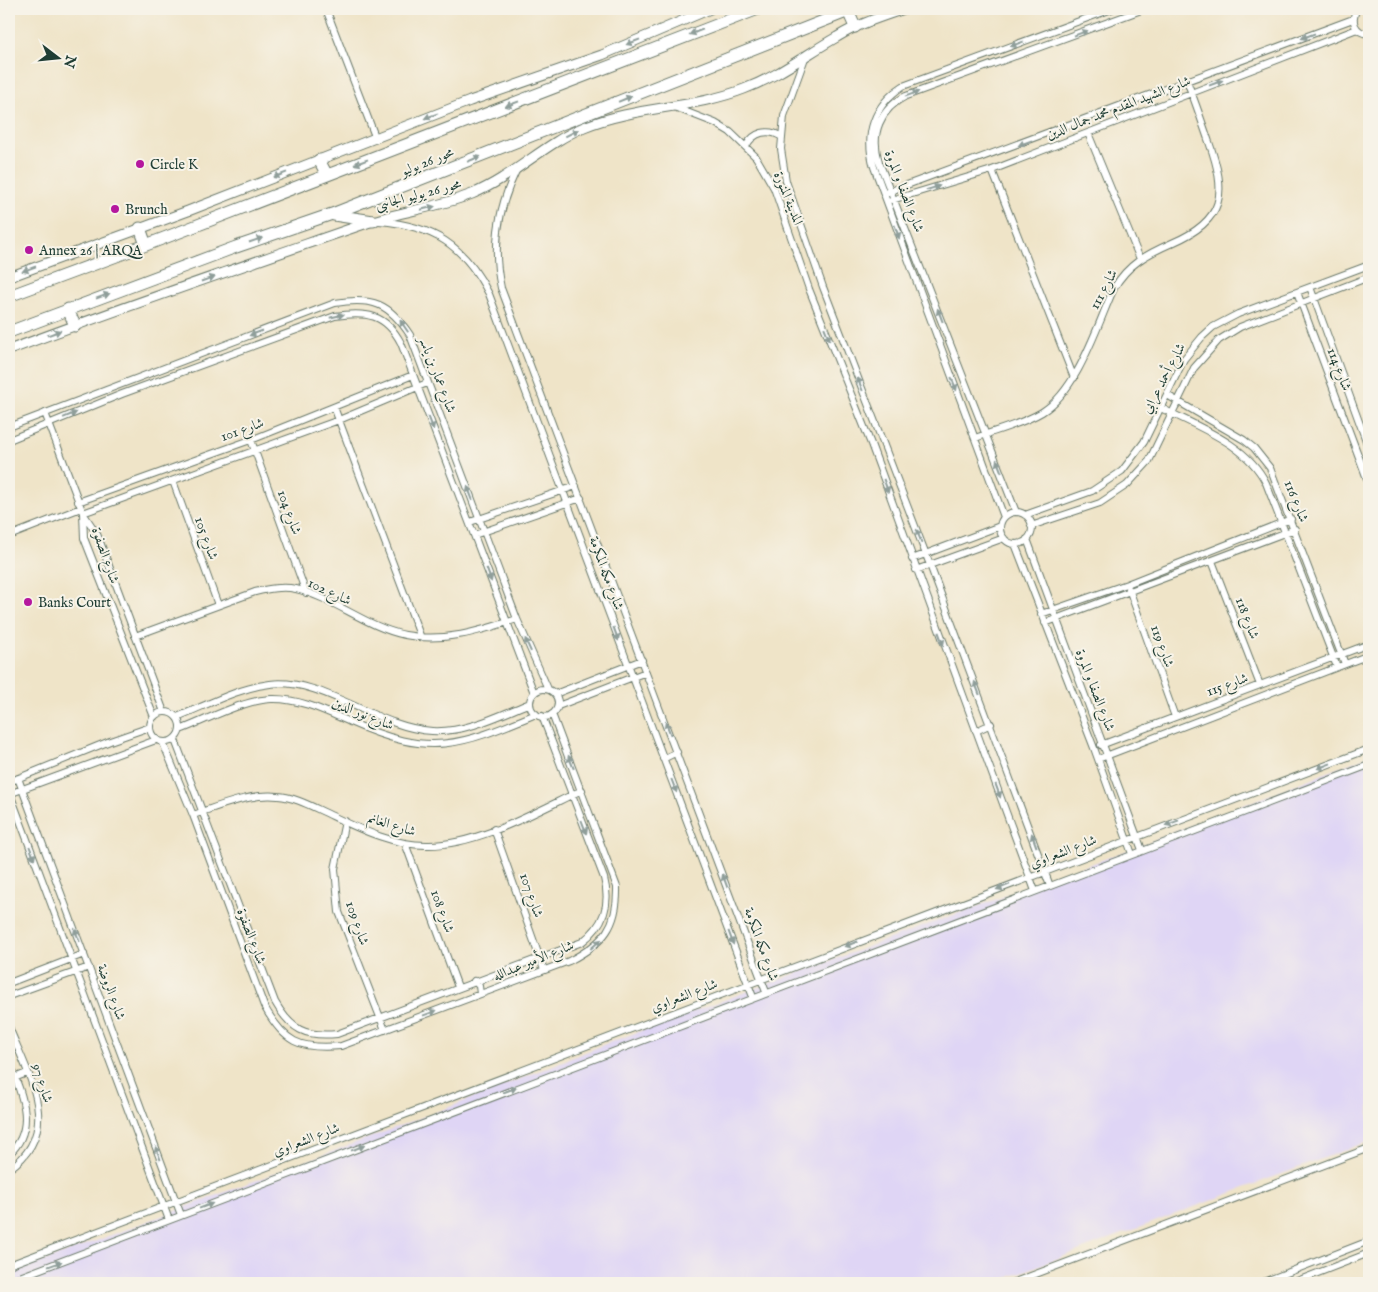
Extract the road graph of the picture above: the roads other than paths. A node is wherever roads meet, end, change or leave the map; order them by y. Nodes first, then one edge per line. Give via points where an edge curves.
1 (326, 9) edge
2 (710, 9) edge
3 (904, 9) edge
4 (1112, 9) edge
5 (1144, 9) edge
6 (1357, 9) edge
7 (749, 10) edge
8 (851, 10) edge
9 (693, 13) edge
10 (1354, 19) junction
11 (855, 27) junction
12 (1357, 29) junction
13 (1047, 33) junction
14 (1369, 34) edge
15 (1051, 44) junction
16 (805, 58) junction
17 (1188, 81) junction
18 (1191, 92) junction
19 (893, 93) junction
20 (897, 101) junction
21 (670, 106) junction
22 (1088, 133) junction
23 (782, 137) junction
24 (376, 139) junction
25 (872, 145) junction
26 (746, 146) junction
27 (320, 160) junction
28 (992, 170) junction
29 (516, 171) junction
30 (326, 176) junction
31 (892, 191) junction
32 (883, 194) junction
33 (895, 199) junction
34 (886, 202) junction
35 (332, 214) junction
36 (373, 221) junction
37 (140, 228) junction
38 (146, 245) junction
39 (1140, 259) junction
40 (1369, 265) edge
41 (9, 277) edge
42 (1369, 277) edge
43 (822, 285) junction
44 (1310, 287) junction
45 (809, 289) junction
46 (1297, 292) junction
47 (9, 296) edge
48 (1314, 298) junction
49 (1301, 303) junction
50 (68, 309) junction
51 (317, 310) junction
52 (321, 321) junction
53 (514, 321) junction
54 (75, 326) junction
55 (502, 326) junction
56 (9, 332) edge
57 (225, 345) junction
58 (216, 348) junction
59 (9, 350) edge
60 (228, 355) junction
61 (220, 358) junction
62 (533, 372) junction
63 (413, 375) junction
64 (521, 377) junction
65 (1074, 378) junction
66 (428, 382) junction
67 (118, 385) junction
68 (417, 387) junction
69 (122, 394) junction
70 (1167, 395) junction
71 (1178, 401) junction
72 (334, 407) junction
73 (1161, 408) junction
74 (548, 410) junction
75 (534, 412) junction
76 (45, 413) junction
77 (1172, 413) junction
78 (536, 419) junction
79 (339, 420) junction
80 (48, 424) junction
81 (9, 427) edge
82 (555, 429) junction
83 (542, 434) junction
84 (986, 434) junction
85 (1364, 435) junction
86 (975, 438) junction
87 (9, 440) edge
88 (251, 440) junction
89 (882, 440) junction
90 (1353, 440) junction
91 (871, 444) junction
92 (1369, 449) edge
93 (254, 450) junction
94 (173, 481) junction
95 (1369, 484) edge
96 (576, 486) junction
97 (563, 490) junction
98 (581, 498) junction
99 (567, 502) junction
100 (81, 508) junction
101 (1016, 512) junction
102 (1025, 515) junction
103 (1004, 517) junction
104 (480, 518) junction
105 (1291, 519) junction
106 (470, 522) junction
107 (1281, 523) junction
108 (1000, 526) junction
109 (1031, 526) junction
110 (1295, 529) junction
111 (485, 530) junction
112 (1284, 533) junction
113 (474, 535) junction
114 (9, 536) edge
115 (1004, 538) junction
116 (1027, 539) junction
117 (1015, 544) junction
118 (926, 554) junction
119 (912, 559) junction
120 (1212, 560) junction
121 (930, 565) junction
122 (916, 570) junction
123 (1127, 584) junction
124 (1130, 592) junction
125 (306, 593) junction
126 (218, 605) junction
127 (1052, 610) junction
128 (1042, 614) junction
129 (517, 619) junction
130 (1056, 620) junction
131 (506, 623) junction
132 (1045, 623) junction
133 (136, 636) junction
134 (421, 638) junction
135 (1369, 644) edge
136 (1342, 655) junction
137 (1369, 655) edge
138 (1333, 658) junction
139 (642, 660) junction
140 (1345, 664) junction
141 (628, 665) junction
142 (1337, 667) junction
143 (646, 672) junction
144 (632, 677) junction
145 (1260, 685) junction
146 (548, 689) junction
147 (534, 693) junction
148 (554, 694) junction
149 (342, 702) junction
150 (530, 703) junction
151 (558, 706) junction
152 (164, 712) junction
153 (552, 714) junction
154 (335, 715) junction
155 (539, 715) junction
156 (1175, 716) junction
157 (154, 717) junction
158 (177, 717) junction
159 (990, 724) junction
160 (150, 727) junction
161 (180, 730) junction
162 (976, 731) junction
163 (156, 740) junction
164 (175, 740) junction
165 (163, 743) junction
166 (1104, 744) junction
167 (1094, 748) junction
168 (1369, 749) edge
169 (677, 752) junction
170 (1108, 755) junction
171 (1098, 758) junction
172 (663, 759) junction
173 (1369, 765) edge
174 (18, 778) junction
175 (9, 782) edge
176 (22, 789) junction
177 (582, 790) junction
178 (9, 793) edge
179 (572, 795) junction
180 (204, 812) junction
181 (193, 815) junction
182 (344, 821) junction
183 (494, 829) junction
184 (1137, 836) junction
185 (1127, 840) junction
186 (406, 843) junction
187 (1142, 850) junction
188 (1132, 854) junction
189 (1045, 871) junction
190 (1030, 876) junction
191 (1050, 886) junction
192 (1035, 891) junction
193 (618, 899) junction
194 (607, 900) junction
195 (84, 954) junction
196 (539, 956) junction
197 (73, 958) junction
198 (89, 967) junction
199 (544, 970) junction
200 (78, 972) junction
201 (761, 979) junction
202 (474, 981) junction
203 (9, 983) edge
204 (748, 984) junction
205 (456, 988) junction
206 (766, 992) junction
207 (480, 994) junction
208 (9, 996) edge
209 (753, 997) junction
210 (459, 1002) junction
211 (380, 1018) junction
212 (9, 1027) edge
213 (385, 1030) junction
214 (9, 1062) edge
215 (27, 1073) junction
216 (12, 1079) edge
217 (1369, 1148) edge
218 (9, 1154) edge
219 (9, 1169) edge
220 (176, 1202) junction
221 (164, 1206) junction
222 (181, 1215) junction
223 (169, 1220) junction
224 (1369, 1241) edge
225 (1369, 1253) edge
226 (9, 1265) edge
227 (9, 1281) edge
228 (1012, 1283) edge
229 (1261, 1283) edge
230 (1292, 1283) edge

1 - 24 street
2 - 9 street
3 - 11 street, محور 26 يوليو الجانبى
4 - 13 street, شارع الصفا و المروة
15 -> 5 street, شارع الصفا و المروة
6 - 10 street
7 -> 30 highway, محور 26 يوليو
8 - 11 highway
35 -> 8 highway, محور 26 يوليو
9 -> 24 street via 602,55 470,101
10 - 12 street
10 -> 17 street, شارع الشهيد المقدم محمد جمال الدين
11 - 16 street, محور 26 يوليو الجانبى
12 - 14 street
18 -> 12 street, شارع الشهيد المقدم محمد جمال الدين
13 - 15 street
13 -> 19 street, شارع الصفا و المروة via 903,86
20 -> 15 street, شارع الصفا و المروة
16 - 21 street, محور 26 يوليو الجانبى via 742,90
16 - 23 street via 788,100
17 - 18 street, شارع 111
17 -> 31 street, شارع الشهيد المقدم محمد جمال الدين
18 - 22 street, شارع الشهيد المقدم محمد جمال الدين
18 - 39 street, شارع 111 via 1219,171 1219,198 1211,216 1199,230
19 - 20 street
19 - 25 street, شارع الصفا و المروة via 872,123
20 - 25 street, شارع الصفا و المروة via 881,118
21 - 26 street, المدينة المنورة via 715,122
29 -> 21 street, محور 26 يوليو الجانبى via 547,148 583,128 629,113
22 - 28 street, شارع الشهيد المقدم محمد جمال الدين
22 - 39 street
23 - 26 street via 769,132 759,133
23 - 43 street via 786,181
24 - 27 street
25 - 31 street, شارع الصفا و المروة
25 - 32 street, شارع الصفا و المروة
26 - 45 street, المدينة المنورة via 774,188
27 - 30 highway
27 -> 37 street
33 -> 28 street, شارع الشهيد المقدم محمد جمال الدين
28 - 65 street
36 -> 29 street, محور 26 يوليو الجانبى via 454,200
29 - 53 street, شارع مكه المكرمة via 502,207 496,242 498,276
30 - 38 highway, محور 26 يوليو
31 - 32 street, شارع الشهيد المقدم محمد جمال الدين
31 - 33 street, شارع الصفا و المروة
32 - 34 street, شارع الصفا و المروة
33 - 34 street, شارع الشهيد المقدم محمد جمال الدين
84 -> 33 street, شارع الصفا و المروة
34 -> 86 street, شارع الصفا و المروة
35 - 36 highway
50 -> 35 highway, محور 26 يوليو
54 -> 36 street, محور 26 يوليو الجانبى
36 - 55 street, شارع مكه المكرمة via 416,227 436,234 453,246 480,276
37 - 38 highway
37 -> 41 street
38 - 47 highway, محور 26 يوليو
39 - 65 street, شارع 111 via 1122,275 1114,288
40 - 44 street, شارع أحمد عرابي
42 - 48 street, شارع أحمد عرابي
43 - 45 street
89 -> 43 street
44 - 46 street, شارع أحمد عرابي
44 - 48 street, شارع 114
45 -> 91 street, المدينة المنورة
46 - 49 street, شارع 114
46 - 70 street, شارع أحمد عرابي via 1213,327 1184,359
48 - 49 street, شارع أحمد عرابي
48 - 85 street, شارع 114
49 - 71 street, شارع أحمد عرابي via 1240,327 1219,340 1194,368
49 - 90 street, شارع 114
50 - 54 highway
50 - 56 highway, محور 26 يوليو
51 - 52 street
51 -> 57 street, شارع عمار بن ياسر
66 -> 51 street, شارع عمار بن ياسر via 410,335 398,317 380,304 358,300 335,303
52 - 60 street, شارع عمار بن ياسر
52 -> 63 street, شارع عمار بن ياسر via 356,312 393,327
53 - 55 street
53 - 62 street, شارع مكه المكرمة
59 -> 54 street, محور 26 يوليو الجانبى
55 - 64 street, شارع مكه المكرمة
57 - 58 street, شارع عمار بن ياسر
57 - 60 street
58 - 61 street
58 - 67 street, شارع عمار بن ياسر
60 - 61 street, شارع عمار بن ياسر
61 - 69 street, شارع عمار بن ياسر
62 - 64 street
62 - 74 street, شارع مكه المكرمة
63 - 68 street, شارع عمار بن ياسر
63 - 72 street, شارع 101
64 - 75 street, شارع مكه المكرمة
65 - 84 street, شارع 111 via 1059,399 1044,411
66 - 68 street, شارع 101
104 -> 66 street, شارع عمار بن ياسر
67 - 69 street
67 - 76 street, شارع عمار بن ياسر
68 - 79 street, شارع 101
68 -> 106 street, شارع عمار بن ياسر
80 -> 69 street, شارع عمار بن ياسر
70 - 71 street, شارع 116
70 - 73 street, شارع أحمد عرابي
71 - 77 street, شارع أحمد عرابي
71 - 105 street, شارع 116 via 1254,448 1270,468
72 - 79 street
72 - 88 street, شارع 101
73 - 77 street, شارع 116
73 - 102 street, شارع أحمد عرابي via 1134,457 1108,482
74 - 75 street
74 - 78 street
74 - 82 street, شارع مكه المكرمة
75 - 78 street, شارع مكه المكرمة
76 - 80 street, شارع الصفوة
76 - 81 street, شارع عمار بن ياسر
77 - 107 street, شارع 116 via 1247,457 1262,475
77 - 109 street, شارع أحمد عرابي via 1149,461 1127,485 1100,503
78 - 83 street, شارع مكه المكرمة
79 - 93 street, شارع 101
79 - 134 street
80 - 87 street, شارع عمار بن ياسر
80 - 100 street, شارع الصفوة
82 - 83 street
82 - 96 street, شارع مكه المكرمة
83 - 97 street, شارع مكه المكرمة
84 - 86 street, شارع 111
101 -> 84 street, شارع الصفا و المروة
85 - 90 street
85 - 92 street, شارع 114
86 - 103 street, شارع الصفا و المروة
88 - 93 street, شارع 104
88 - 100 street, شارع 101
89 - 91 street
118 -> 89 street
90 - 95 street, شارع 114
91 -> 119 street, المدينة المنورة
93 - 94 street, شارع 101
93 - 125 street, شارع 104
94 - 100 street, شارع 101
94 - 126 street, شارع 105
96 - 97 street
96 - 98 street, شارع مكه المكرمة
97 - 99 street, شارع مكه المكرمة
97 - 104 street
98 - 99 street
98 - 139 street, شارع مكه المكرمة
99 - 111 street
99 -> 141 street, شارع مكه المكرمة
100 - 114 street
100 - 133 street, شارع الصفوة via 97,534
100 - 157 street, شارع الصفوة via 84,538
101 - 102 street
101 - 103 street
102 - 109 street
103 - 108 street
104 - 106 street
104 - 111 street, شارع عمار بن ياسر
105 - 107 street
105 - 110 street, شارع 116
106 - 113 street, شارع عمار بن ياسر
107 - 112 street, شارع 116
107 - 123 street
108 - 115 street
108 - 118 street
109 - 116 street
110 - 112 street
110 - 136 street, شارع 116
111 - 113 street
111 - 129 street, شارع عمار بن ياسر
112 - 120 street
112 - 138 street, شارع 116
113 -> 131 street, شارع عمار بن ياسر
115 - 117 street
115 - 121 street
116 - 117 street
116 - 127 street, شارع الصفا و المروة
117 - 128 street, شارع الصفا و المروة
118 - 119 street
118 - 121 street
119 - 122 street, المدينة المنورة
120 - 124 street
120 - 145 street, شارع 118
121 - 122 street
159 -> 121 street
122 -> 162 street, المدينة المنورة
123 - 124 street, شارع 119
123 - 127 street
124 - 130 street
124 - 156 street, شارع 119
125 - 126 street, شارع 102 via 270,588
125 - 134 street, شارع 102 via 374,625
126 - 133 street, شارع 102
127 - 128 street
127 - 130 street, شارع الصفا و المروة
128 - 132 street, شارع الصفا و المروة
129 - 131 street, شارع 102
146 -> 129 street, شارع عمار بن ياسر
130 - 132 street
130 - 166 street, شارع الصفا و المروة
131 - 134 street, شارع 102 via 457,636
131 - 147 street, شارع عمار بن ياسر
132 - 167 street, شارع الصفا و المروة
133 - 152 street, شارع الصفوة
135 - 136 street, شارع 115
136 - 138 street, شارع 115
136 - 140 street, شارع 116
137 - 140 street, شارع 115
138 - 142 street, شارع 116
138 - 145 street, شارع 115
139 - 141 street
139 - 143 street, شارع مكه المكرمة
140 - 142 street, شارع 115
141 - 144 street, شارع مكه المكرمة
141 - 148 street
142 - 170 street, شارع 115
143 - 144 street
169 -> 143 street, شارع مكه المكرمة
144 - 151 street
144 - 172 street, شارع مكه المكرمة
145 - 156 street, شارع 115
146 - 147 street
146 - 148 street
147 - 150 street
148 - 151 street
149 - 150 street, شارع نور الدين via 407,728 434,731 460,729
149 - 154 street
149 - 158 street, شارع نور الدين via 299,685 271,684 244,690
150 - 155 street
151 - 153 street
152 - 157 street
152 - 158 street
153 - 155 street
177 -> 153 street, شارع الأمير عبدالله
154 - 155 street, شارع نور الدين via 405,743 434,745 463,742
154 - 161 street, شارع نور الدين via 295,701 271,699 247,704
155 - 179 street, شارع الأمير عبدالله
156 - 166 street, شارع 115
157 - 160 street
158 - 161 street
159 - 162 street
189 -> 159 street
160 - 163 street
160 - 174 street
161 - 164 street
162 -> 190 street, المدينة المنورة
163 - 165 street
163 - 176 street
164 - 165 street
164 - 180 street, شارع الصفوة
165 - 181 street, شارع الصفوة
166 - 167 street, شارع 115
166 - 170 street, شارع الصفا و المروة
167 - 171 street, شارع الصفا و المروة
168 -> 184 street, شارع الشعراوي
169 - 172 street
201 -> 169 street, شارع مكه المكرمة
170 - 171 street, شارع 115
170 - 184 street, شارع الصفا و المروة
171 - 185 street, شارع الصفا و المروة
172 -> 204 street, شارع مكه المكرمة
173 - 187 street, شارع الشعراوي
174 - 175 street
174 - 176 street, شارع الروضة
176 - 178 street
195 -> 176 street, شارع الروضة
177 - 179 street, شارع الغانم
177 - 193 street, شارع الأمير عبدالله via 614,874
178 -> 197 street, شارع الروضة
179 - 183 street, شارع الغانم
179 -> 194 street, شارع الأمير عبدالله via 604,878
180 - 181 street, شارع الغانم
180 - 182 street, شارع الغانم via 251,798 277,796 302,802
180 - 211 street, شارع الصفوة via 260,964 284,1019 300,1031 318,1036 337,1034
181 - 213 street, شارع الصفوة via 264,1006 276,1027 294,1042 317,1048 340,1046
182 - 186 street, شارع الغانم
182 - 211 street, شارع 109 via 338,848 335,891 339,912
183 - 186 street, شارع الغانم via 450,844
183 - 196 street, شارع 107
184 - 185 street, شارع الشعراوي
184 - 187 street, شارع الصفا و المروة
185 - 188 street, شارع الصفا و المروة
185 - 189 street, شارع الشعراوي
186 - 205 street, شارع 108
187 - 188 street, شارع الشعراوي
188 - 191 street, شارع الشعراوي
189 - 190 street, شارع الشعراوي
189 - 191 street
190 - 192 street, المدينة المنورة
190 -> 201 street, شارع الشعراوي
191 - 192 street, شارع الشعراوي
192 - 206 street, شارع الشعراوي
193 - 194 street
199 -> 193 street, شارع الأمير عبدالله via 588,952 602,939 612,924
194 - 196 street, شارع الأمير عبدالله via 602,921 593,933 582,942
195 - 197 street
195 - 198 street, شارع الروضة
196 - 199 street, شارع 107
196 - 202 street, شارع الأمير عبدالله
197 - 200 street, شارع الروضة
197 - 203 street
198 - 200 street
220 -> 198 street, شارع الروضة
199 - 207 street, شارع الأمير عبدالله
200 - 208 street
200 - 221 street, شارع الروضة
201 - 204 street, شارع الشعراوي
201 - 206 street, شارع مكه المكرمة
202 - 205 street, شارع الأمير عبدالله
202 - 207 street
204 - 209 street, شارع مكه المكرمة
204 - 220 street, شارع الشعراوي
205 - 210 street, شارع 108
205 - 211 street, شارع الأمير عبدالله
206 - 209 street, شارع الشعراوي
207 - 210 street, شارع الأمير عبدالله
222 -> 209 street, شارع الشعراوي
213 -> 210 street, شارع الأمير عبدالله
211 - 213 street, شارع 109
212 - 215 street, شارع 97
214 - 216 street, شارع 97
215 - 216 street
215 - 219 street, شارع 97 via 37,1097 37,1132 30,1148
216 - 218 street, شارع 97 via 26,1111 21,1138
217 - 228 street
220 - 221 street, شارع الشعراوي
220 - 222 street, شارع الروضة
221 - 223 street, شارع الروضة
221 - 226 street, شارع الشعراوي
222 - 223 street, شارع الشعراوي
227 -> 223 street, شارع الشعراوي
224 - 229 street
225 - 230 street

